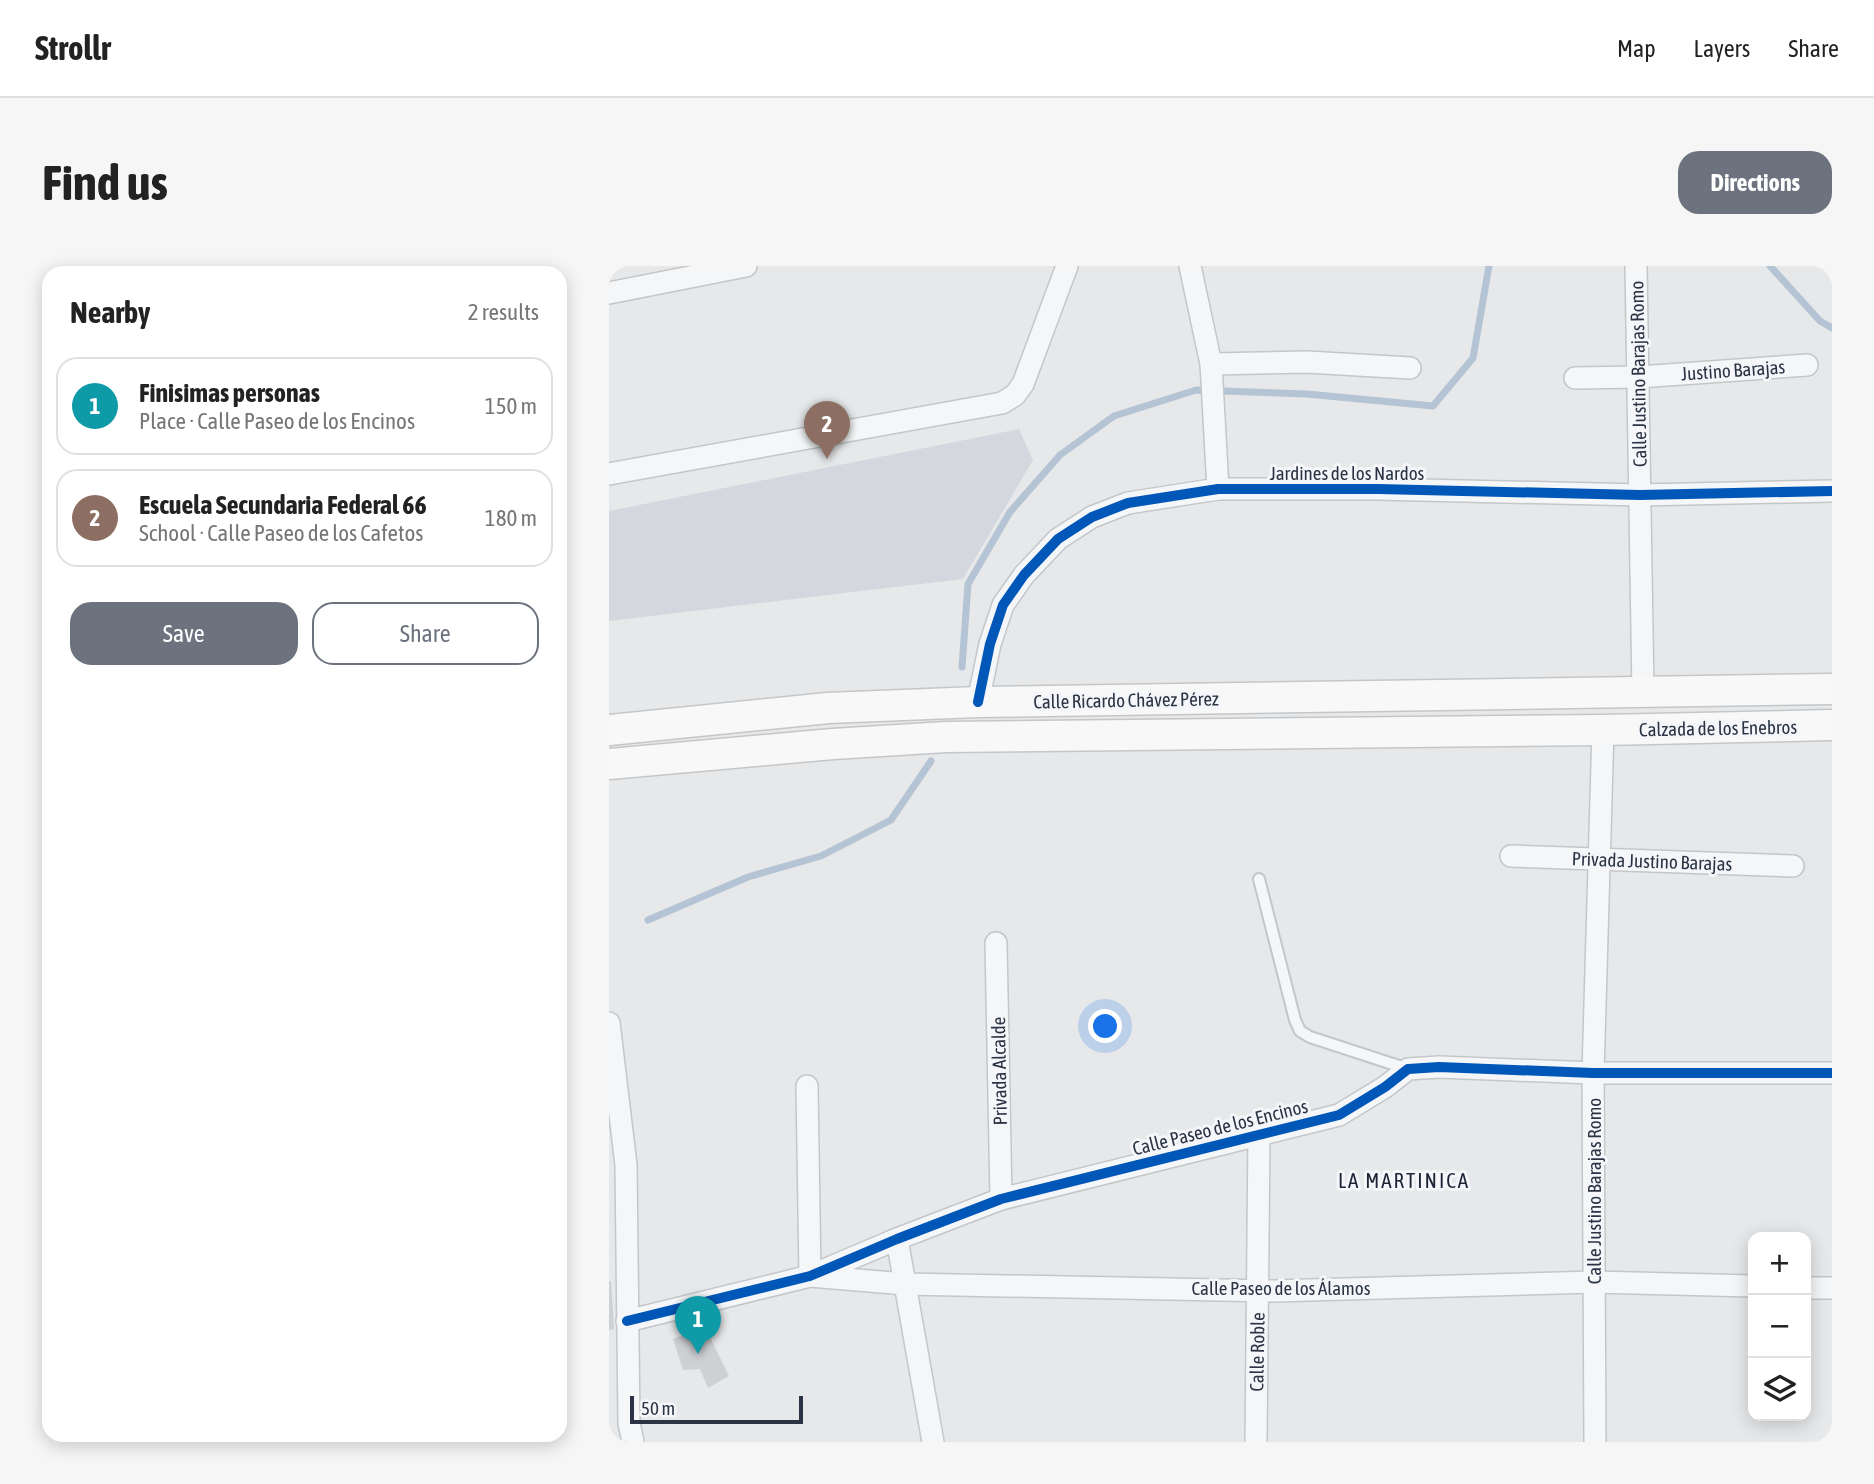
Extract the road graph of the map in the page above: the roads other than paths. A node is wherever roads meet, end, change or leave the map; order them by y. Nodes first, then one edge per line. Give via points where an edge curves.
1 (746, 266) edge
2 (1067, 266) edge
3 (1190, 266) edge
4 (1636, 266) edge
5 (609, 293) edge
6 (1807, 365) dead end
7 (1410, 368) dead end
8 (1212, 370) junction
9 (1639, 377) junction
10 (1575, 378) dead end
11 (609, 474) edge
12 (1217, 489) junction
13 (1832, 491) edge
14 (1640, 495) junction
15 (1832, 689) edge
16 (1643, 693) junction
17 (978, 702) junction
18 (945, 703) junction
19 (1832, 725) edge
20 (609, 730) edge
21 (1603, 730) junction
22 (946, 737) junction
23 (609, 764) edge
24 (1511, 856) dead end
25 (1600, 860) junction
26 (1793, 866) dead end
27 (1259, 879) dead end
28 (996, 943) dead end
29 (609, 1023) edge
30 (612, 1069) edge
31 (1408, 1069) junction
32 (1593, 1073) junction
33 (1832, 1073) edge
34 (807, 1086) dead end
35 (1259, 1135) junction
36 (1002, 1199) junction
37 (897, 1239) junction
38 (810, 1276) junction
39 (1594, 1282) junction
40 (905, 1284) junction
41 (1748, 1286) edge
42 (1811, 1288) edge
43 (1832, 1289) edge
44 (1258, 1290) junction
45 (627, 1321) junction
46 (633, 1442) edge
47 (933, 1442) edge
48 (1256, 1442) edge
49 (1595, 1442) edge

1 - 5 street
2 - 11 street via 1023,384 1002,403
3 - 8 street
4 - 9 street, Calle Justino Barajas Romo
6 - 9 street, Justino Barajas
7 - 8 street via 1307,362
8 - 12 street
9 - 10 street, Justino Barajas
9 - 14 street, Calle Justino Barajas Romo
12 - 14 street, Jardines de los Nardos
12 - 17 street, Jardines de los Nardos via 1128,503 1092,517 1058,539 1003,605
13 - 14 street, Jardines de los Nardos
14 - 16 street, Calle Justino Barajas Romo
15 - 16 main road, Calzada de los Enebros
16 - 17 main road, Calle Ricardo Chávez Pérez
17 - 18 main road, Calle Ricardo Chávez Pérez
18 - 20 main road, Calle Ricardo Chávez Pérez via 828,708
18 - 22 main road
19 - 21 main road, Calzada de los Enebros
21 - 22 main road, Calle Ricardo Chávez Pérez
21 - 25 street, Calle Justino Barajas Romo
22 - 23 main road, Calle Ricardo Chávez Pérez
24 - 25 street, Privada Justino Barajas
25 - 26 street, Privada Justino Barajas
25 - 32 street, Calle Justino Barajas Romo
27 - 31 lane via 1300,1031
28 - 36 street, Privada Alcalde
29 - 30 street
30 - 45 street via 626,1165
31 - 32 street
31 - 35 street, Calle Paseo de los Encinos via 1339,1115
32 - 33 street
32 - 39 street, Calle Justino Barajas Romo
34 - 38 street
35 - 36 street, Calle Paseo de los Encinos
35 - 44 street, Calle Roble
36 - 37 street, Calle Paseo de los Encinos
37 - 38 street, Calle Paseo de los Encinos
37 - 40 street
38 - 40 street, Calle Paseo de los Álamos
38 - 45 street, Calle Paseo de los Encinos
39 - 41 street, Calle Paseo de los Álamos
39 - 44 street, Calle Paseo de los Álamos
39 - 49 street, Calle Justino Barajas Romo
40 - 44 street, Calle Paseo de los Álamos
40 - 47 street
42 - 43 street
44 - 48 street, Calle Roble
45 - 46 street

